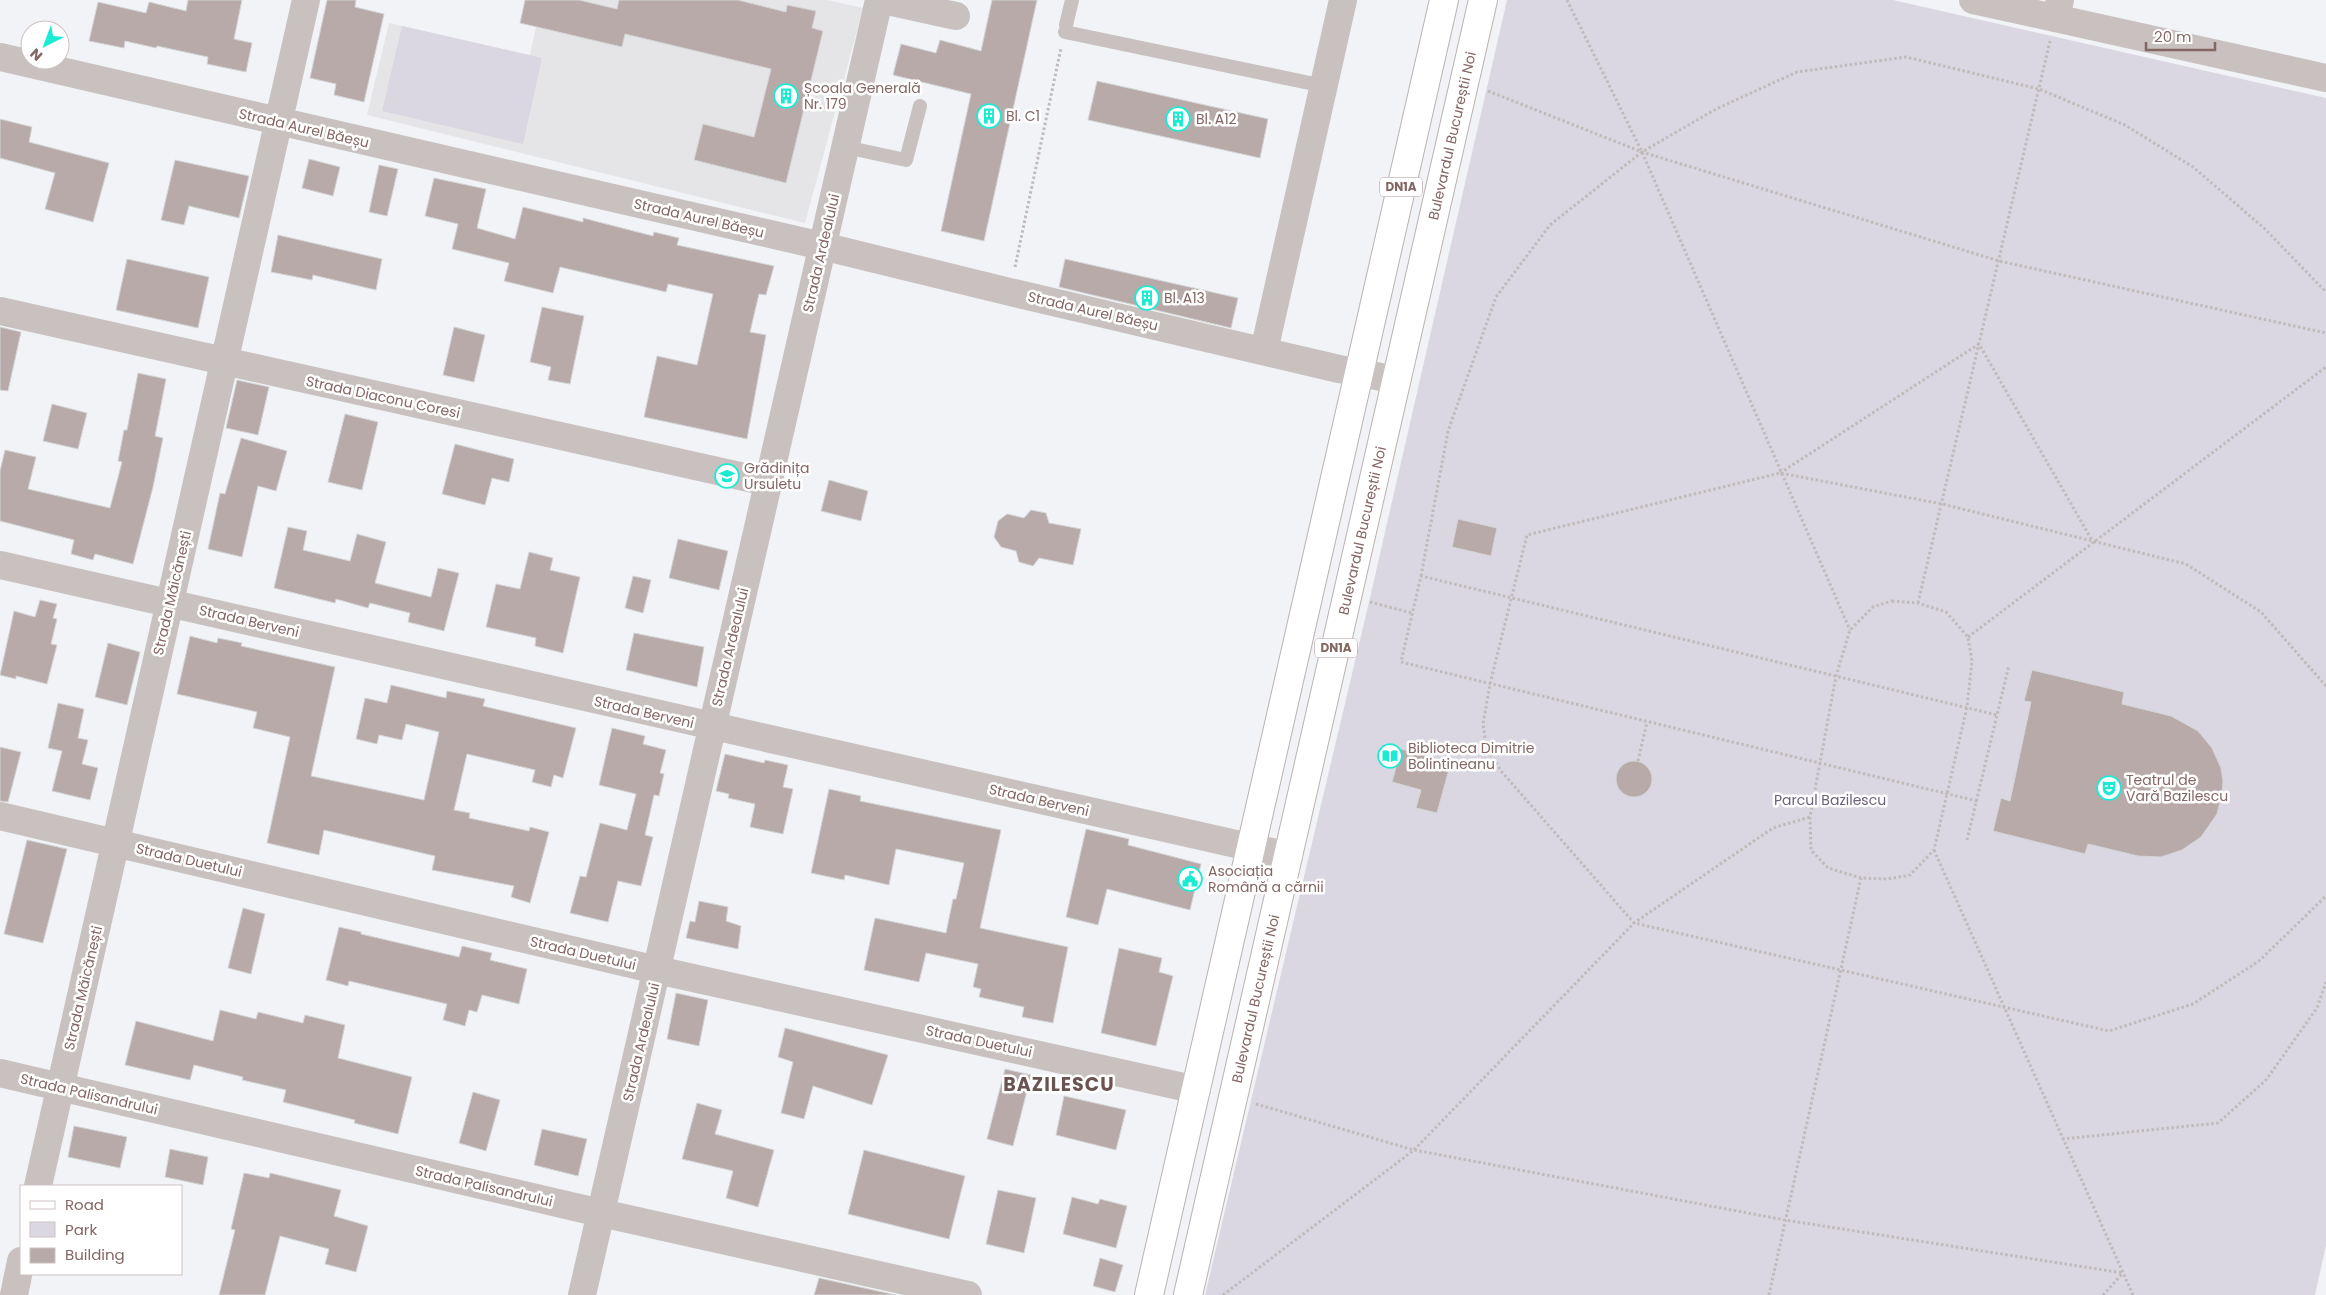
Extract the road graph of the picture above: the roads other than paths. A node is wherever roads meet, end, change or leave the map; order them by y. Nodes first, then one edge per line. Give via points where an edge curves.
1 (306, 0) edge
2 (881, 0) edge
3 (1072, 0) edge
4 (1343, 0) edge
5 (1444, 0) edge
6 (1483, 0) edge
7 (1973, 0) edge
8 (956, 16) dead end
9 (2056, 17) edge
10 (0, 57) edge
11 (2326, 78) edge
12 (1324, 86) junction
13 (920, 106) dead end
14 (278, 122) junction
15 (845, 147) junction
16 (822, 246) junction
17 (0, 311) edge
18 (1264, 351) junction
19 (223, 362) junction
20 (1358, 374) junction
21 (1397, 380) junction
22 (767, 482) junction
23 (0, 565) edge
24 (170, 603) junction
25 (713, 727) junction
26 (0, 816) edge
27 (115, 843) junction
28 (1252, 848) junction
29 (1289, 856) junction
30 (658, 970) junction
31 (0, 1073) edge
32 (60, 1087) junction
33 (1198, 1090) junction
34 (38, 1185) edge
35 (601, 1213) junction
36 (20, 1266) edge
37 (14, 1295) edge
38 (582, 1295) edge
39 (968, 1295) edge
40 (1149, 1295) edge
41 (1188, 1295) edge

1 - 14 street, Strada Măicănești
2 - 8 street
2 - 15 street, Strada Ardealului
3 - 12 lane via 1065,28
4 - 12 street
5 - 20 main road, DN1A
6 - 21 main road, Bulevardul Bucureștii Noi / DN1A
7 - 9 street
9 - 11 street
10 - 14 street, Strada Aurel Băeșu
12 - 18 street
13 - 15 lane via 906,160
14 - 16 street, Strada Aurel Băeșu
14 - 19 street, Strada Măicănești
15 - 16 street, Strada Ardealului
16 - 18 street, Strada Aurel Băeșu
16 - 22 street, Strada Ardealului
17 - 19 street, Strada Diaconu Coresi
18 - 20 street, Strada Aurel Băeșu
19 - 22 street, Strada Diaconu Coresi
19 - 24 street, Strada Măicănești
20 - 21 street, Strada Aurel Băeșu
20 - 28 main road, DN1A
21 - 29 main road, Bulevardul Bucureștii Noi / DN1A
22 - 25 street, Strada Ardealului
23 - 24 street, Strada Berveni
24 - 25 street, Strada Berveni
24 - 27 street, Strada Măicănești
25 - 28 street, Strada Berveni
25 - 30 street, Strada Ardealului
26 - 27 street, Strada Duetului
27 - 30 street, Strada Duetului
27 - 32 street, Strada Măicănești
28 - 29 street, Strada Berveni
28 - 33 main road, DN1A
29 - 41 main road, Bulevardul Bucureștii Noi / DN1A
30 - 33 street, Strada Duetului
30 - 35 street, Strada Ardealului
31 - 32 street, Strada Palisandrului
32 - 34 street, Strada Măicănești
32 - 35 street, Strada Palisandrului
33 - 40 main road, DN1A
35 - 38 street, Strada Ardealului
35 - 39 street, Strada Palisandrului
36 - 37 street

